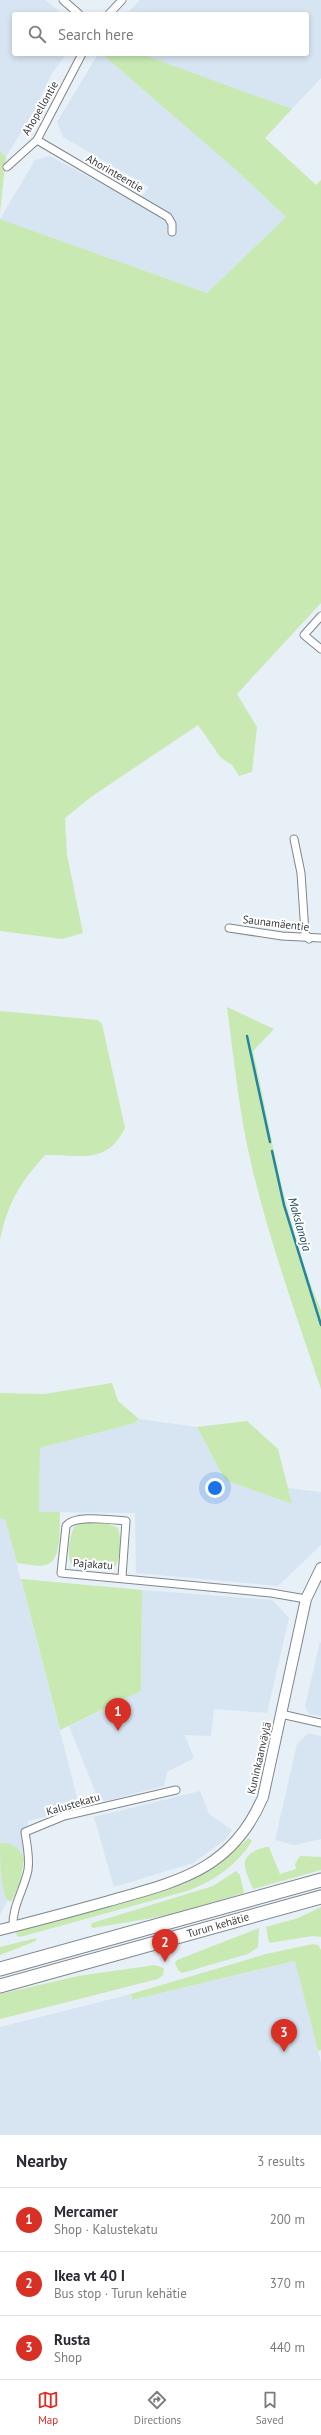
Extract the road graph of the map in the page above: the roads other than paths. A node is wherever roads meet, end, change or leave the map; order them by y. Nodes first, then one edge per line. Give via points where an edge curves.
1 (63, 0) edge
2 (122, 0) edge
3 (77, 12) edge
4 (111, 12) edge
5 (81, 56) edge
6 (37, 140) junction
7 (7, 167) dead end
8 (172, 232) dead end
9 (321, 616) edge
10 (321, 648) edge
11 (294, 839) dead end
12 (229, 928) dead end
13 (321, 938) edge
14 (309, 939) junction
15 (321, 1568) edge
16 (122, 1577) junction
17 (306, 1599) junction
18 (281, 1714) junction
19 (321, 1723) edge
20 (176, 1790) dead end
21 (321, 1880) edge
22 (321, 1897) edge
23 (13, 1927) junction
24 (0, 1930) edge
25 (0, 1969) edge
26 (0, 1986) edge

1 - 3 street
2 - 4 street
5 - 6 street, Ahopellontie
6 - 7 street, Ahopellontie
6 - 8 street, Ahorinteentie via 168,217 172,224
9 - 10 street via 304,635
11 - 14 street via 301,873 305,933
12 - 14 street, Saunamäentie
13 - 14 street, Saunamäentie
15 - 17 street, Kuninkaanväylä
16 - 16 street, Pajakatu via 126,1521 76,1519 68,1522 61,1573
16 - 17 street, Pajakatu
17 - 18 street, Kuninkaanväylä
18 - 19 street
18 - 23 street, Kuninkaanväylä via 263,1797 244,1832 223,1854 197,1872 179,1880
20 - 23 street, Kalustekatu via 64,1816 25,1832 28,1870 12,1914
21 - 25 highway, Turun kehätie
22 - 26 highway, Turun kehätie
23 - 24 street, Kuninkaanväylä

